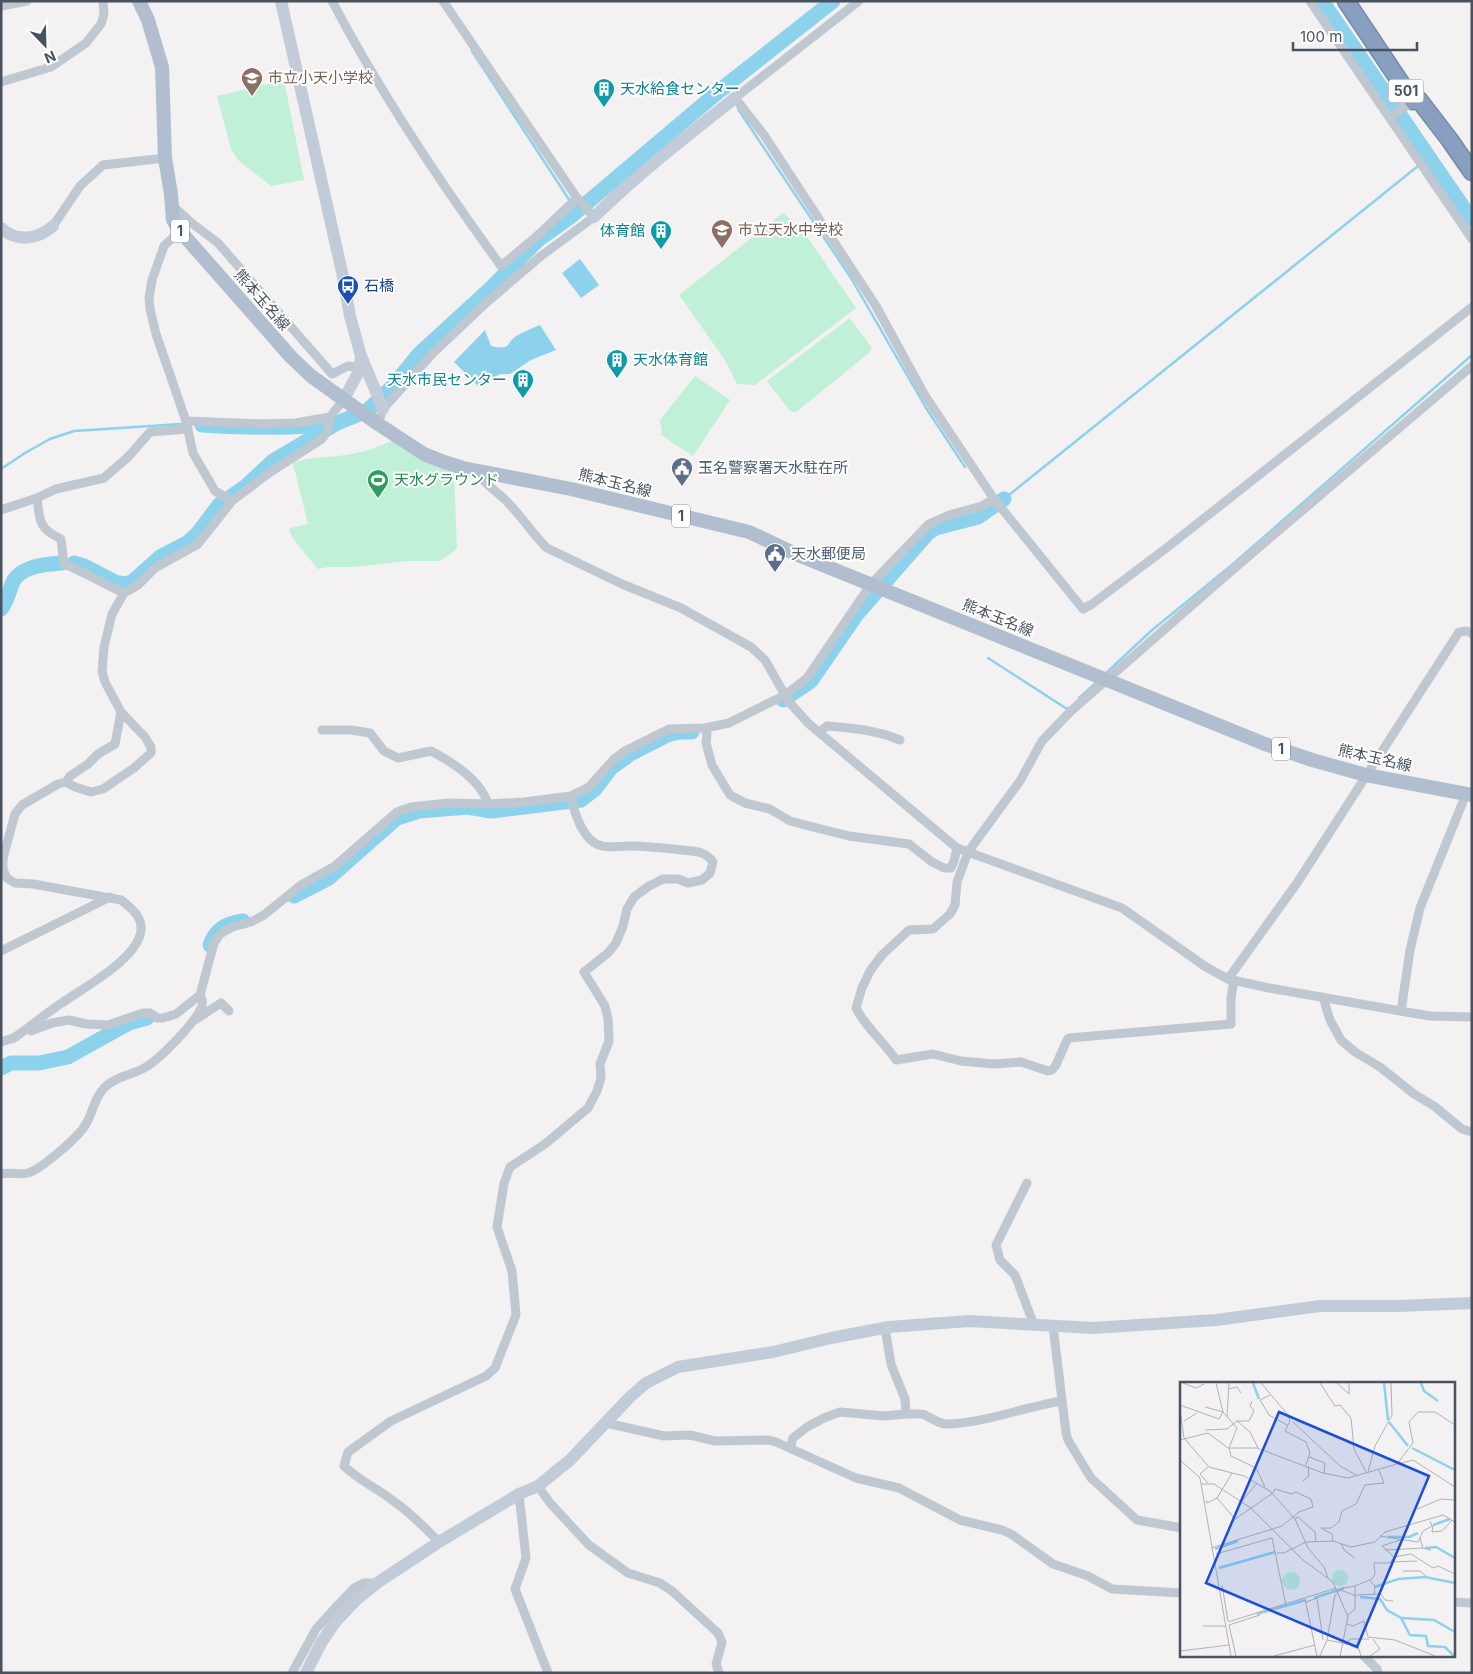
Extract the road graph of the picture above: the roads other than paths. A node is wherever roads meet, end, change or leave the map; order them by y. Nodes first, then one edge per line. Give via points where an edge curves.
1 (27, 1) edge
2 (103, 1) edge
3 (139, 1) edge
4 (281, 1) edge
5 (332, 1) edge
6 (443, 1) edge
7 (860, 1) edge
8 (1310, 1) edge
9 (1346, 1) edge
10 (1, 6) edge
11 (1, 82) edge
12 (735, 98) junction
13 (1411, 103) junction
14 (1396, 113) dead end
15 (165, 158) junction
16 (1472, 172) edge
17 (578, 199) junction
18 (172, 206) junction
19 (592, 214) junction
20 (53, 226) joint
21 (1, 228) edge
22 (180, 231) junction
23 (1472, 239) edge
24 (1472, 307) edge
25 (360, 362) junction
26 (1472, 366) edge
27 (344, 399) junction
28 (382, 406) junction
29 (330, 418) junction
30 (373, 421) junction
31 (187, 425) junction
32 (477, 470) junction
33 (37, 498) junction
34 (228, 499) junction
35 (997, 503) junction
36 (1, 510) edge
37 (874, 586) junction
38 (124, 593) junction
39 (1472, 634) edge
40 (1098, 676) junction
41 (787, 697) junction
42 (121, 712) junction
43 (706, 729) junction
44 (322, 730) dead end
45 (819, 732) junction
46 (900, 740) dead end
47 (1366, 775) junction
48 (66, 782) junction
49 (1469, 794) edge
50 (572, 798) junction
51 (488, 804) junction
52 (6, 827) edge
53 (957, 848) junction
54 (968, 852) junction
55 (4, 880) edge
56 (110, 897) junction
57 (1, 951) edge
58 (1231, 980) junction
59 (200, 995) junction
60 (1323, 997) junction
61 (229, 1011) dead end
62 (1401, 1011) junction
63 (1472, 1017) edge
64 (190, 1022) junction
65 (12, 1039) junction
66 (1, 1042) edge
67 (1472, 1132) edge
68 (1, 1174) edge
69 (1027, 1183) dead end
70 (1472, 1303) edge
71 (1034, 1325) junction
72 (1054, 1326) junction
73 (885, 1328) junction
74 (1062, 1401) junction
75 (906, 1414) junction
76 (606, 1423) junction
77 (790, 1448) junction
78 (538, 1486) junction
79 (519, 1494) junction
80 (1180, 1528) edge
81 (439, 1542) junction
82 (377, 1583) junction
83 (1180, 1593) edge
84 (1456, 1602) edge
85 (1472, 1603) edge
86 (1364, 1656) edge
87 (292, 1673) edge
88 (306, 1673) edge
89 (548, 1673) edge
90 (720, 1673) edge
91 (1378, 1673) edge

1 - 10 street
2 - 11 street via 101,24 86,43 51,67
3 - 15 main road, 熊本玉名線 / 1 via 162,67
4 - 25 street
5 - 17 street via 398,116 501,266
6 - 17 street
7 - 12 street
8 - 23 street
9 - 13 highway, 501
12 - 19 street
12 - 35 street via 764,135 876,306 924,394
13 - 14 street
13 - 16 highway, 501 via 1419,100
15 - 18 main road, 熊本玉名線 / 1
15 - 20 street via 103,165 80,186
17 - 19 street
18 - 22 main road, 熊本玉名線 / 1 via 172,220
18 - 25 street via 218,242 332,374
19 - 28 street via 486,303
20 - 21 street via 40,235 24,238 13,237
22 - 27 main road, 熊本玉名線 / 1 via 291,357
22 - 31 street via 164,246 149,298 156,334
24 - 35 street via 1169,546 1083,609
25 - 27 street
25 - 28 street
26 - 40 street via 1230,572
27 - 29 street
27 - 30 main road, 熊本玉名線 / 1
28 - 30 street
29 - 31 street via 295,423
29 - 34 street via 322,439
30 - 32 main road, 熊本玉名線 / 1 via 424,454
31 - 33 street via 150,432 104,478 56,489
31 - 34 street via 193,453 204,473 215,491
32 - 37 main road, 熊本玉名線 / 1 via 749,532
32 - 41 street via 480,479 516,510 547,548 681,608 751,647 765,660
33 - 36 street
33 - 38 street via 41,525 61,539 64,564
34 - 38 street via 198,544 155,568 138,585
35 - 37 street via 929,524
37 - 40 main road, 熊本玉名線 / 1
37 - 41 street via 807,678
38 - 42 street via 112,614 102,672
39 - 47 street via 1459,632
40 - 47 main road, 熊本玉名線 / 1 via 1265,744
40 - 54 street via 1042,741 1020,781
41 - 43 street via 729,723
41 - 45 street
42 - 48 street via 115,744 98,754
42 - 48 street via 145,737 151,753 103,789 91,792
43 - 50 street via 669,728 625,751 589,787
43 - 53 street via 712,765 730,796 770,809 790,821 849,836 909,844 944,868 951,868
44 - 51 street via 370,733 384,751 398,758 431,750 468,775 486,796
45 - 46 street via 827,726 858,729
45 - 53 street
47 - 49 main road, 熊本玉名線 / 1
47 - 58 street
48 - 52 street via 22,805
49 - 62 street via 1420,908
50 - 51 street
50 - 81 street via 575,816 582,828 601,846 659,847 698,852 708,855 713,862 710,873 702,880 688,883 663,879 634,898 616,943 584,972 605,1006 608,1019 609,1041 600,1064 601,1078 588,1108 545,1144 510,1167 504,1183 497,1227 512,1271 516,1315 495,1368 486,1376 391,1421 348,1452 344,1466 399,1505
51 - 59 street via 448,803 397,812 335,866 301,885 264,916 220,934 214,943
52 - 55 street
53 - 54 street
54 - 58 street via 1122,908
54 - 58 street via 950,914 933,929 909,930 900,936 870,971 862,988 856,1008 896,1060 933,1054 994,1064 1022,1062 1048,1071 1056,1065 1069,1038 1231,1024
55 - 56 street
56 - 57 street
56 - 65 street via 121,900 139,916 140,936 131,951 87,987
58 - 60 street
59 - 64 street via 202,1007
59 - 65 street via 176,1014 163,1018 143,1013 108,1025 69,1020 52,1023
60 - 62 street
60 - 67 street via 1341,1040 1462,1129
61 - 64 street via 221,1003
62 - 63 street via 1430,1016
64 - 68 street via 180,1037 147,1066 113,1080 104,1088 96,1098 86,1125 71,1142 28,1173
65 - 66 street
69 - 71 street via 996,1245 1000,1260 1015,1275
70 - 72 street via 1320,1306 1177,1323 1093,1328
71 - 72 street
71 - 73 street via 970,1321
72 - 74 street
73 - 75 street via 891,1364
73 - 76 street via 773,1352 678,1367 646,1383
74 - 75 street via 988,1419 947,1424 924,1414
74 - 80 street via 1068,1440 1091,1478 1137,1520
75 - 77 street via 884,1416 840,1412 806,1427 793,1438
76 - 77 street via 664,1436 769,1440
76 - 78 street via 570,1460
77 - 83 street via 856,1478 900,1488 960,1520 1002,1530 1053,1564 1088,1576 1112,1589
78 - 79 street
78 - 90 street via 589,1545 628,1573 660,1583 672,1591 718,1633 722,1642 716,1664
79 - 81 street
79 - 89 street via 526,1558 515,1589
81 - 82 street
82 - 87 street via 364,1583 354,1588 335,1608 316,1629
82 - 88 street via 336,1622 320,1643
84 - 85 street
86 - 91 street

